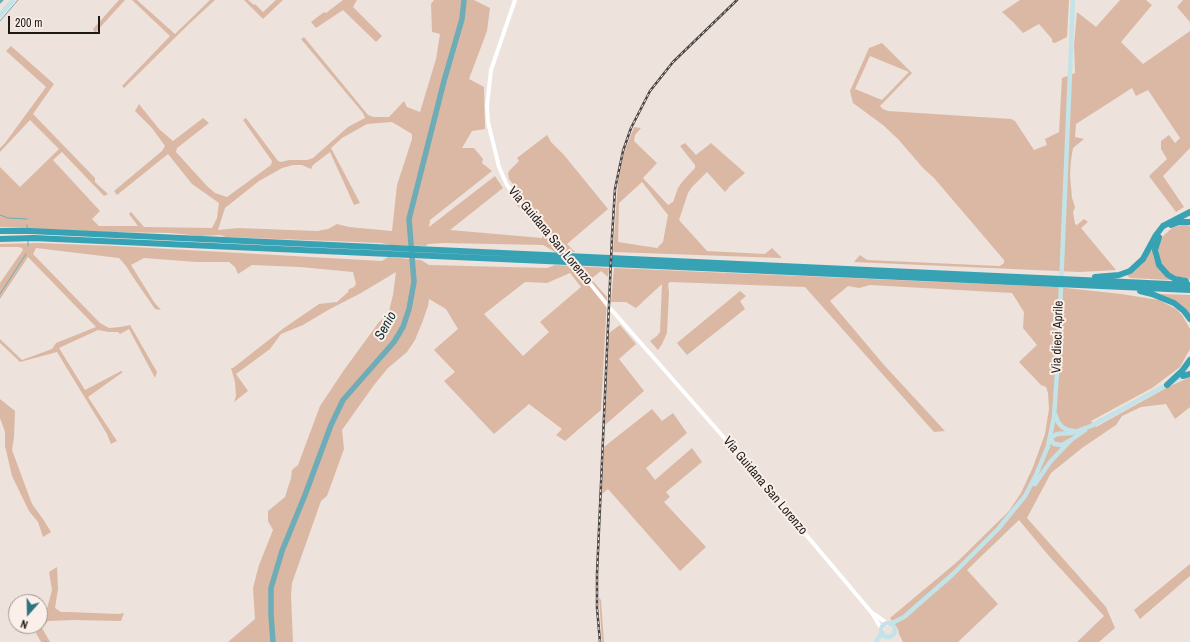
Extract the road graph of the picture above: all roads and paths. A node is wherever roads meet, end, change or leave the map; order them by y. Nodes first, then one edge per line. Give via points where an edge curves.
1 (13, 0) edge
2 (515, 0) edge
3 (1073, 0) edge
4 (0, 15) edge
5 (1190, 212) edge
6 (1190, 222) edge
7 (0, 231) edge
8 (0, 239) edge
9 (388, 251) junction
10 (706, 266) junction
11 (1037, 278) junction
12 (1190, 283) edge
13 (1075, 285) junction
14 (1190, 291) edge
15 (1190, 319) edge
16 (1190, 360) edge
17 (1190, 374) edge
18 (1184, 376) joint
19 (1167, 385) junction
20 (1054, 409) junction
21 (1091, 426) junction
22 (1078, 431) junction
23 (1050, 438) junction
24 (1072, 440) junction
25 (1025, 496) junction
26 (872, 613) junction
27 (904, 617) junction
28 (889, 624) junction
29 (895, 629) junction
30 (882, 631) junction
31 (887, 637) junction
32 (877, 642) edge

1 - 4 main road
2 - 26 street, Via Guidana San Lorenzo via 491,70 487,106 488,122 499,166 507,185
3 - 20 main road, Via dieci Aprile
5 - 11 highway via 1163,226 1143,259 1125,274
6 - 12 highway via 1178,222 1165,229 1158,238 1156,250 1157,260 1163,271 1175,279
7 - 9 highway via 230,240
8 - 9 highway via 34,238 197,246
9 - 10 highway
10 - 11 highway
10 - 13 highway
11 - 12 highway
13 - 14 highway
13 - 15 highway via 1136,290 1152,294 1174,303
16 - 19 highway
17 - 18 highway
18 - 19 main road
19 - 21 main road
20 - 22 main road via 1062,427
20 - 23 main road, Via dieci Aprile
21 - 22 main road
21 - 24 main road
22 - 23 main road
23 - 24 main road via 1058,445
23 - 25 main road, Via dieci Aprile
24 - 25 main road via 1050,462
25 - 27 main road, Via dieci Aprile via 1014,511 953,574
26 - 28 street
26 - 30 street
27 - 28 main road, Via dieci Aprile
27 - 29 main road, Via dieci Aprile
28 - 29 main road
28 - 30 main road via 883,626
29 - 31 main road via 893,635
30 - 31 main road
30 - 32 main road
31 - 32 main road

